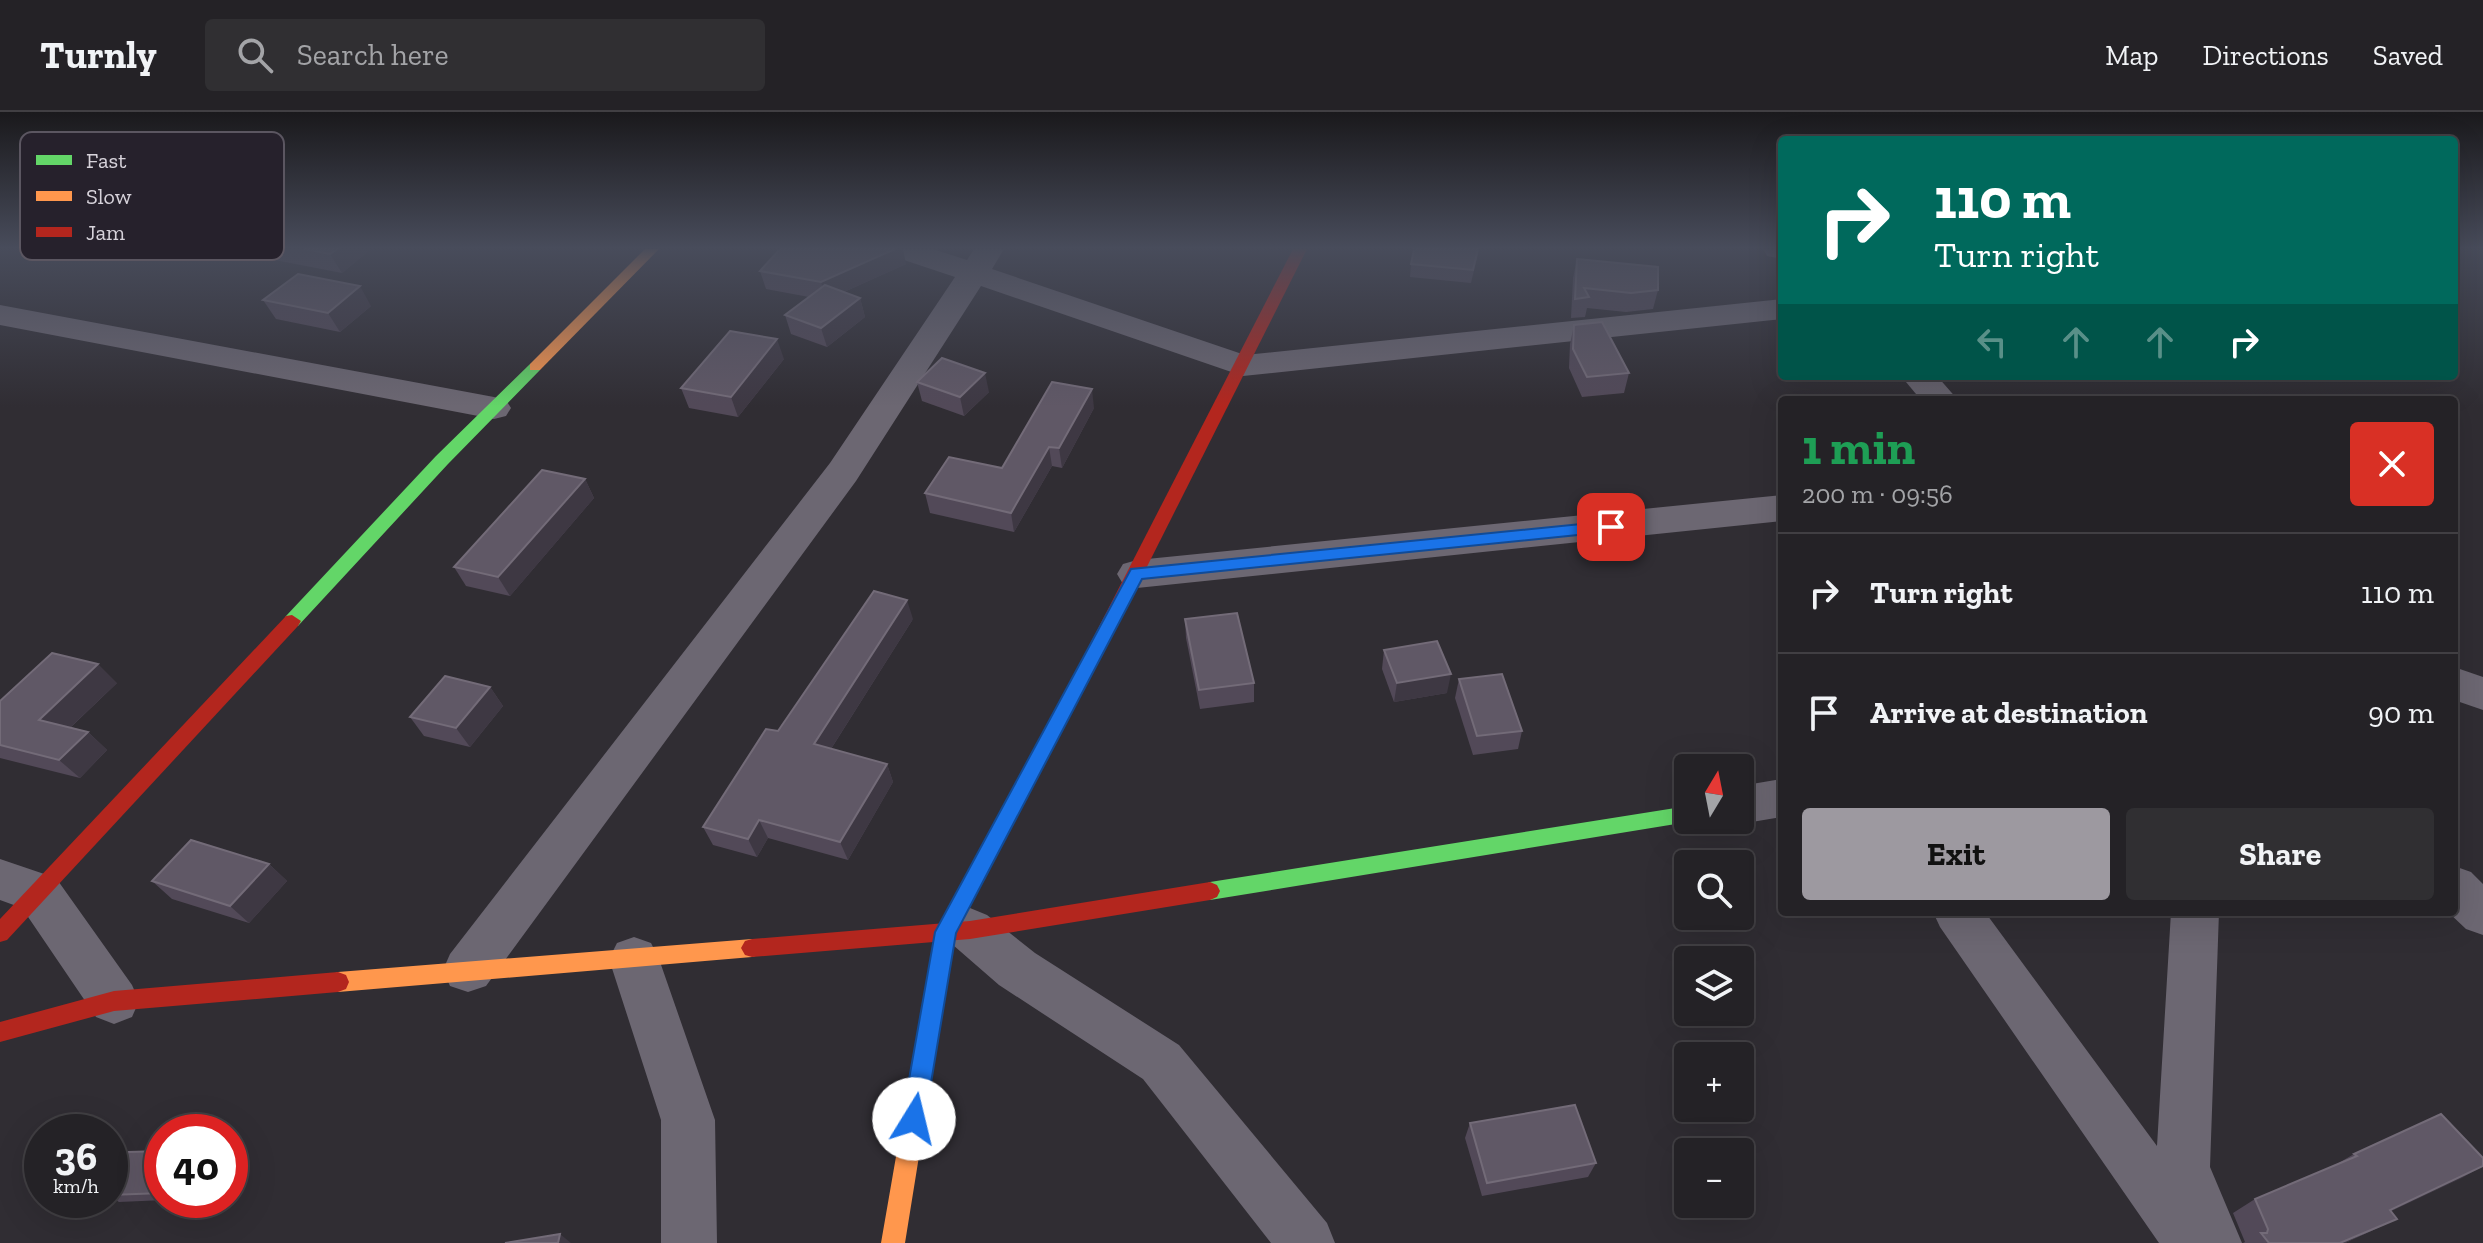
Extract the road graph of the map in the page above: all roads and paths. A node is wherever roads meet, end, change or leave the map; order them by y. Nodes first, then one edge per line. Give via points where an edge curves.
1 (600, 302) edge
2 (954, 302) edge
3 (1083, 302) edge
4 (1274, 302) edge
5 (1778, 309) edge
6 (0, 315) edge
7 (1243, 366) junction
8 (1922, 380) edge
9 (1937, 396) edge
10 (494, 408) junction
11 (1778, 508) edge
12 (1137, 574) junction
13 (2458, 685) edge
14 (2483, 694) edge
15 (1778, 799) edge
16 (1754, 803) edge
17 (1674, 816) edge
18 (20, 886) edge
19 (2458, 891) edge
20 (2483, 914) edge
21 (1960, 916) edge
22 (2195, 916) edge
23 (958, 931) junction
24 (0, 933) edge
25 (634, 959) junction
26 (468, 970) junction
27 (114, 1001) junction
28 (0, 1032) edge
29 (689, 1243) edge
30 (893, 1243) edge
31 (1307, 1243) edge
32 (2193, 1243) edge
33 (2214, 1243) edge

1 - 10 street
2 - 26 street via 843,472
3 - 7 street
4 - 7 street
5 - 7 street
6 - 10 street
7 - 12 street
8 - 9 street
10 - 18 street
11 - 12 street
12 - 23 street
13 - 14 street
15 - 16 street
17 - 23 street
18 - 24 street
18 - 27 street
19 - 20 street
21 - 32 street
22 - 33 street via 2183,1168
23 - 25 street
23 - 30 street
23 - 31 street via 1161,1062
25 - 26 street
25 - 29 street via 688,1120
26 - 27 street
27 - 28 street

